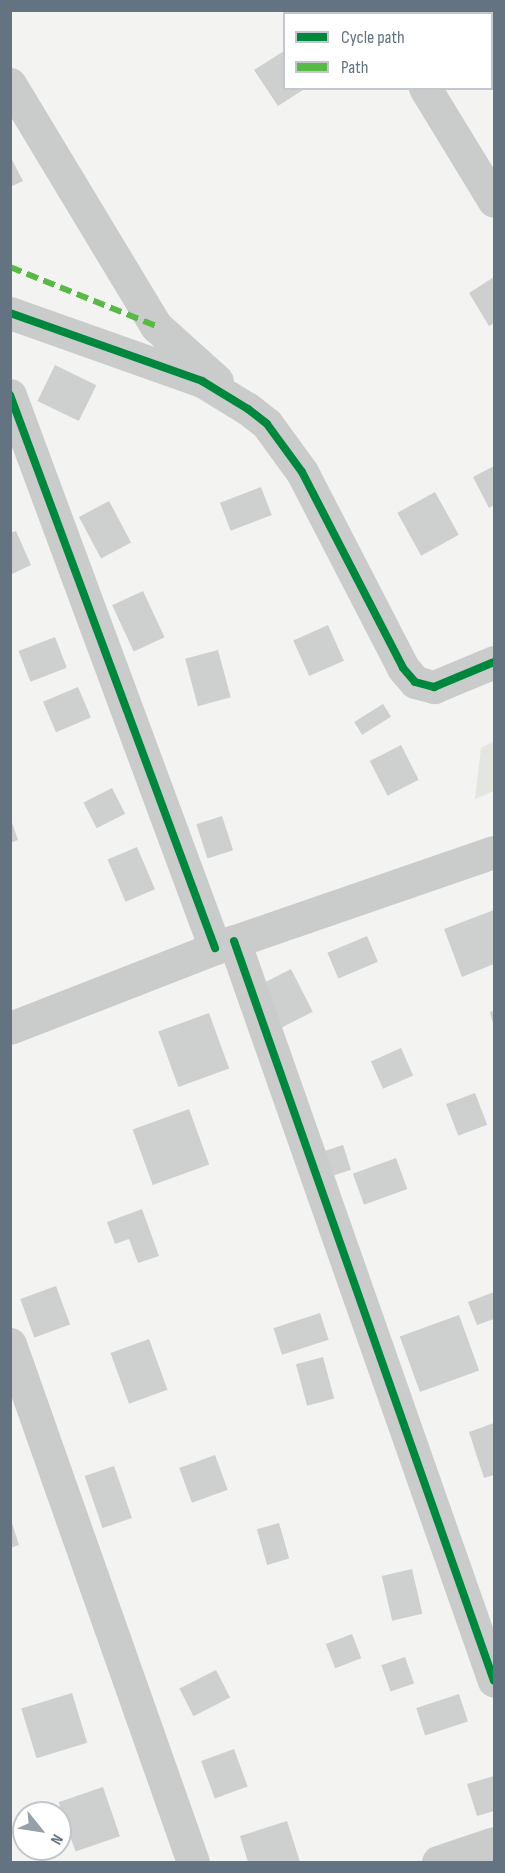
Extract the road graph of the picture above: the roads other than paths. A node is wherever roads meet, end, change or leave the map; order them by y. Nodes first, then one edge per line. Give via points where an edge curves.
1 (10, 84) edge
2 (426, 90) edge
3 (495, 201) edge
4 (10, 313) edge
5 (10, 395) edge
6 (248, 409) junction
7 (495, 662) edge
8 (495, 852) edge
9 (224, 944) junction
10 (10, 1028) edge
11 (10, 1344) edge
12 (495, 1681) edge
13 (495, 1843) edge
14 (193, 1863) edge
15 (438, 1863) edge

1 - 6 street via 156,326
2 - 3 street
4 - 6 street via 202,381
5 - 9 street
6 - 7 street via 273,431 302,472 409,676 421,686 434,687
8 - 9 street
9 - 10 street
9 - 12 street
11 - 14 street
13 - 15 street

